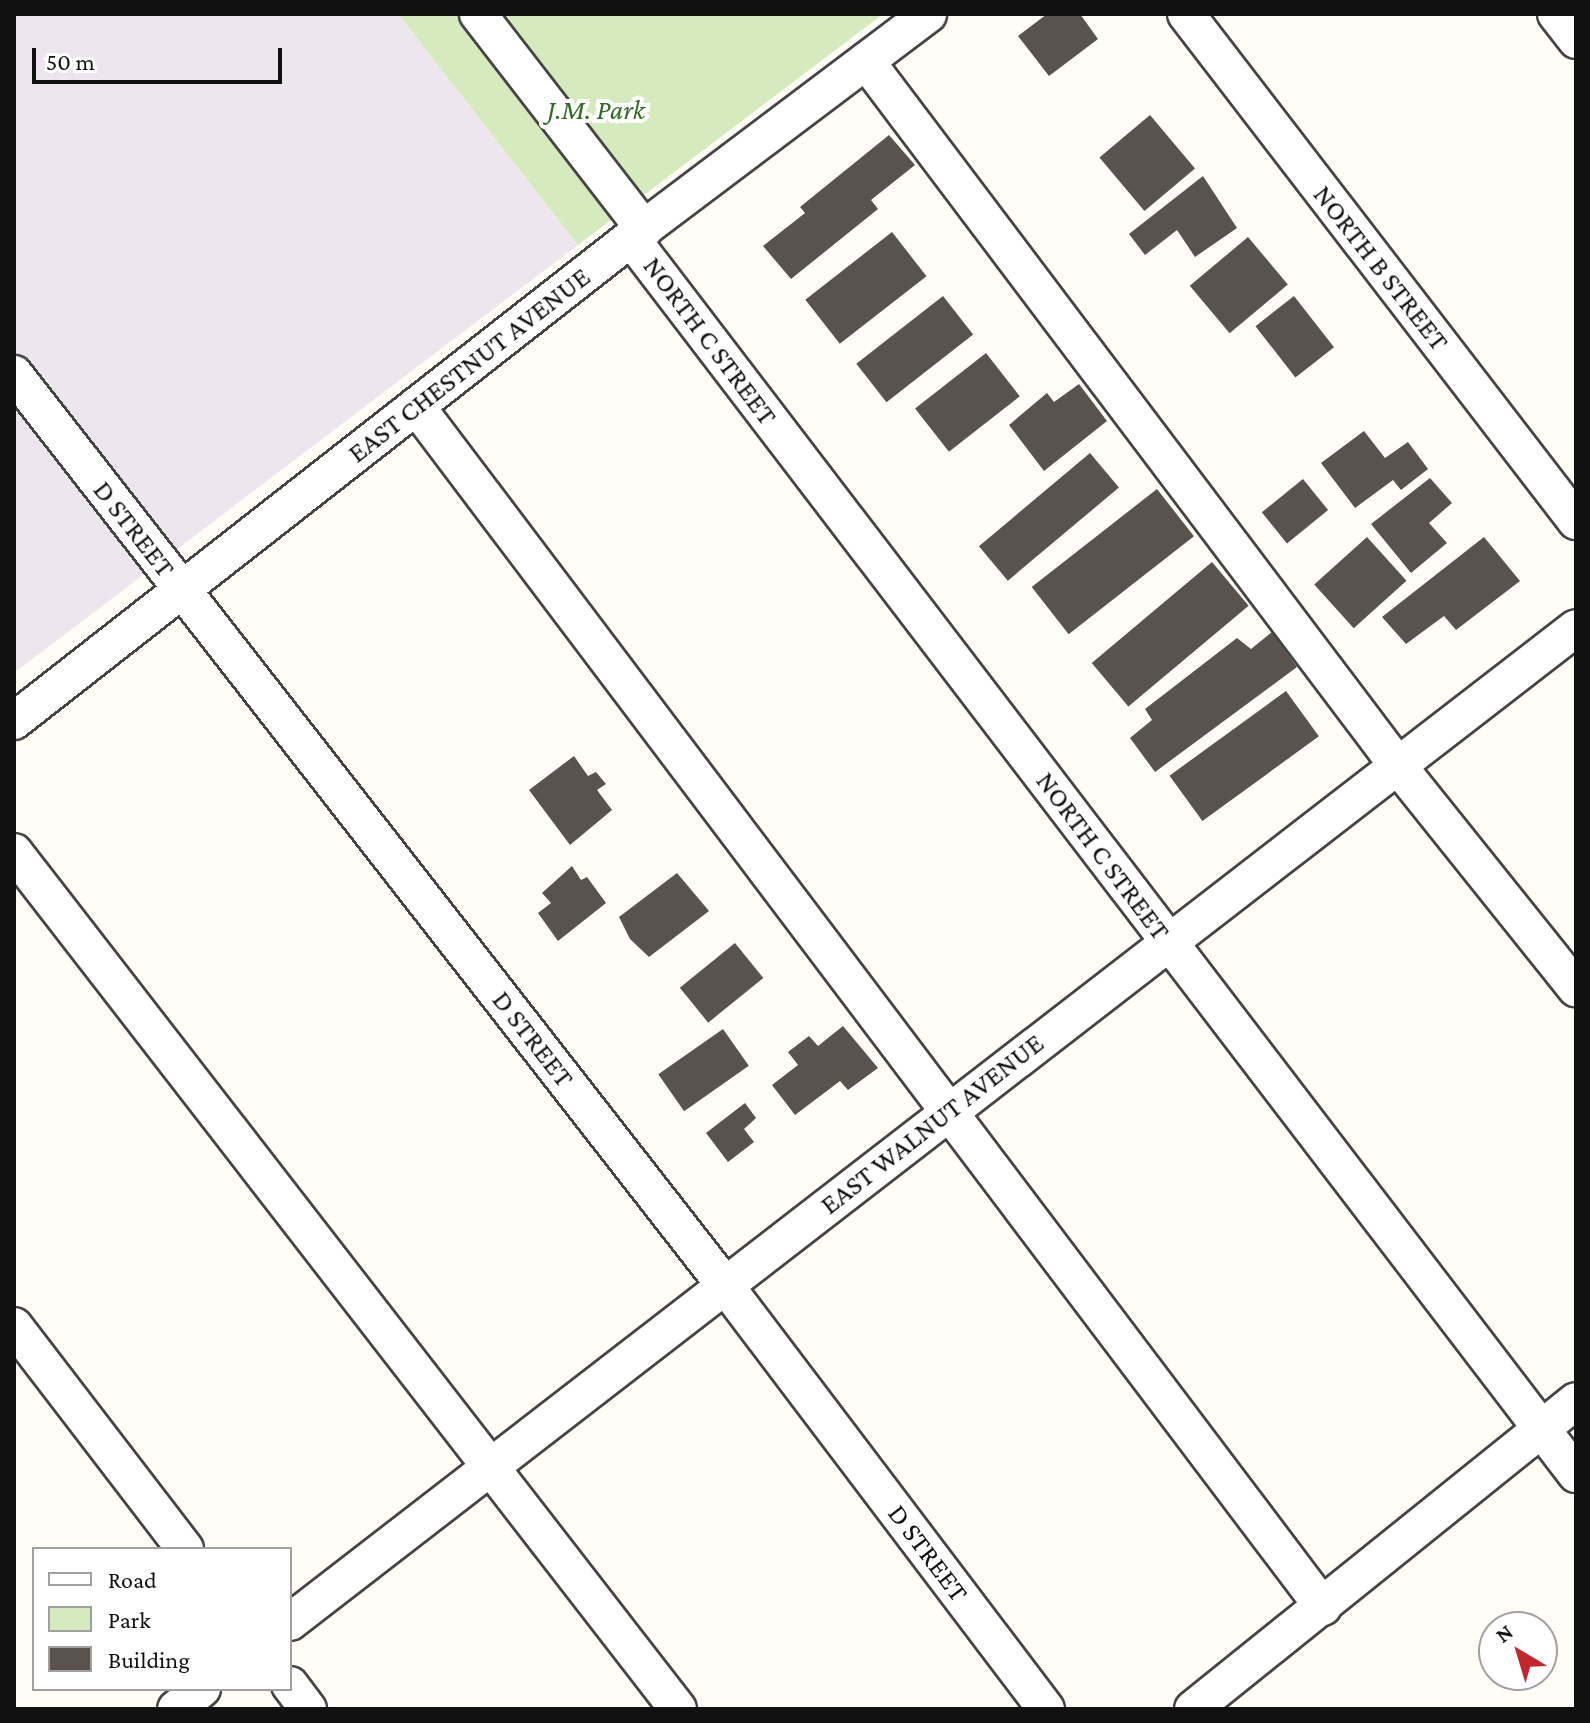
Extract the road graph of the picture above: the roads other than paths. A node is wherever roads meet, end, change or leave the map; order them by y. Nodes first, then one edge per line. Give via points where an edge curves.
1 (478, 14) edge
2 (928, 14) edge
3 (1186, 14) edge
4 (1556, 14) edge
5 (1576, 40) edge
6 (866, 61) junction
7 (637, 234) junction
8 (14, 374) edge
9 (416, 406) junction
10 (1576, 521) edge
11 (180, 590) junction
12 (1576, 628) edge
13 (14, 721) edge
14 (1398, 766) junction
15 (14, 852) edge
16 (1169, 943) junction
17 (1576, 988) edge
18 (950, 1110) junction
19 (724, 1284) junction
20 (14, 1326) edge
21 (1576, 1401) edge
22 (1540, 1428) junction
23 (491, 1466) junction
24 (1576, 1474) edge
25 (183, 1547) edge
26 (1323, 1607) junction
27 (292, 1620) edge
28 (292, 1688) edge
29 (199, 1691) edge
30 (176, 1709) edge
31 (308, 1709) edge
32 (678, 1709) edge
33 (1046, 1709) edge
34 (1193, 1709) edge

1 - 7 street, NORTH C STREET
2 - 6 street, EAST CHESTNUT AVENUE
3 - 10 street, NORTH B STREET
4 - 5 street
6 - 7 street, EAST CHESTNUT AVENUE
6 - 14 street
7 - 9 street, EAST CHESTNUT AVENUE
7 - 16 street, NORTH C STREET
8 - 11 street, D STREET
9 - 11 street, EAST CHESTNUT AVENUE
9 - 18 street
11 - 13 street, EAST CHESTNUT AVENUE
11 - 19 street, D STREET
12 - 14 street, EAST WALNUT AVENUE
14 - 16 street, EAST WALNUT AVENUE
14 - 17 street
15 - 23 street
16 - 18 street, EAST WALNUT AVENUE
16 - 22 street, NORTH C STREET
18 - 19 street, EAST WALNUT AVENUE
18 - 26 street
19 - 23 street, EAST WALNUT AVENUE
19 - 33 street, D STREET
20 - 25 street
21 - 22 street
22 - 24 street, NORTH C STREET
22 - 26 street
23 - 27 street, EAST WALNUT AVENUE
23 - 32 street
26 - 34 street
28 - 31 street
29 - 30 street

